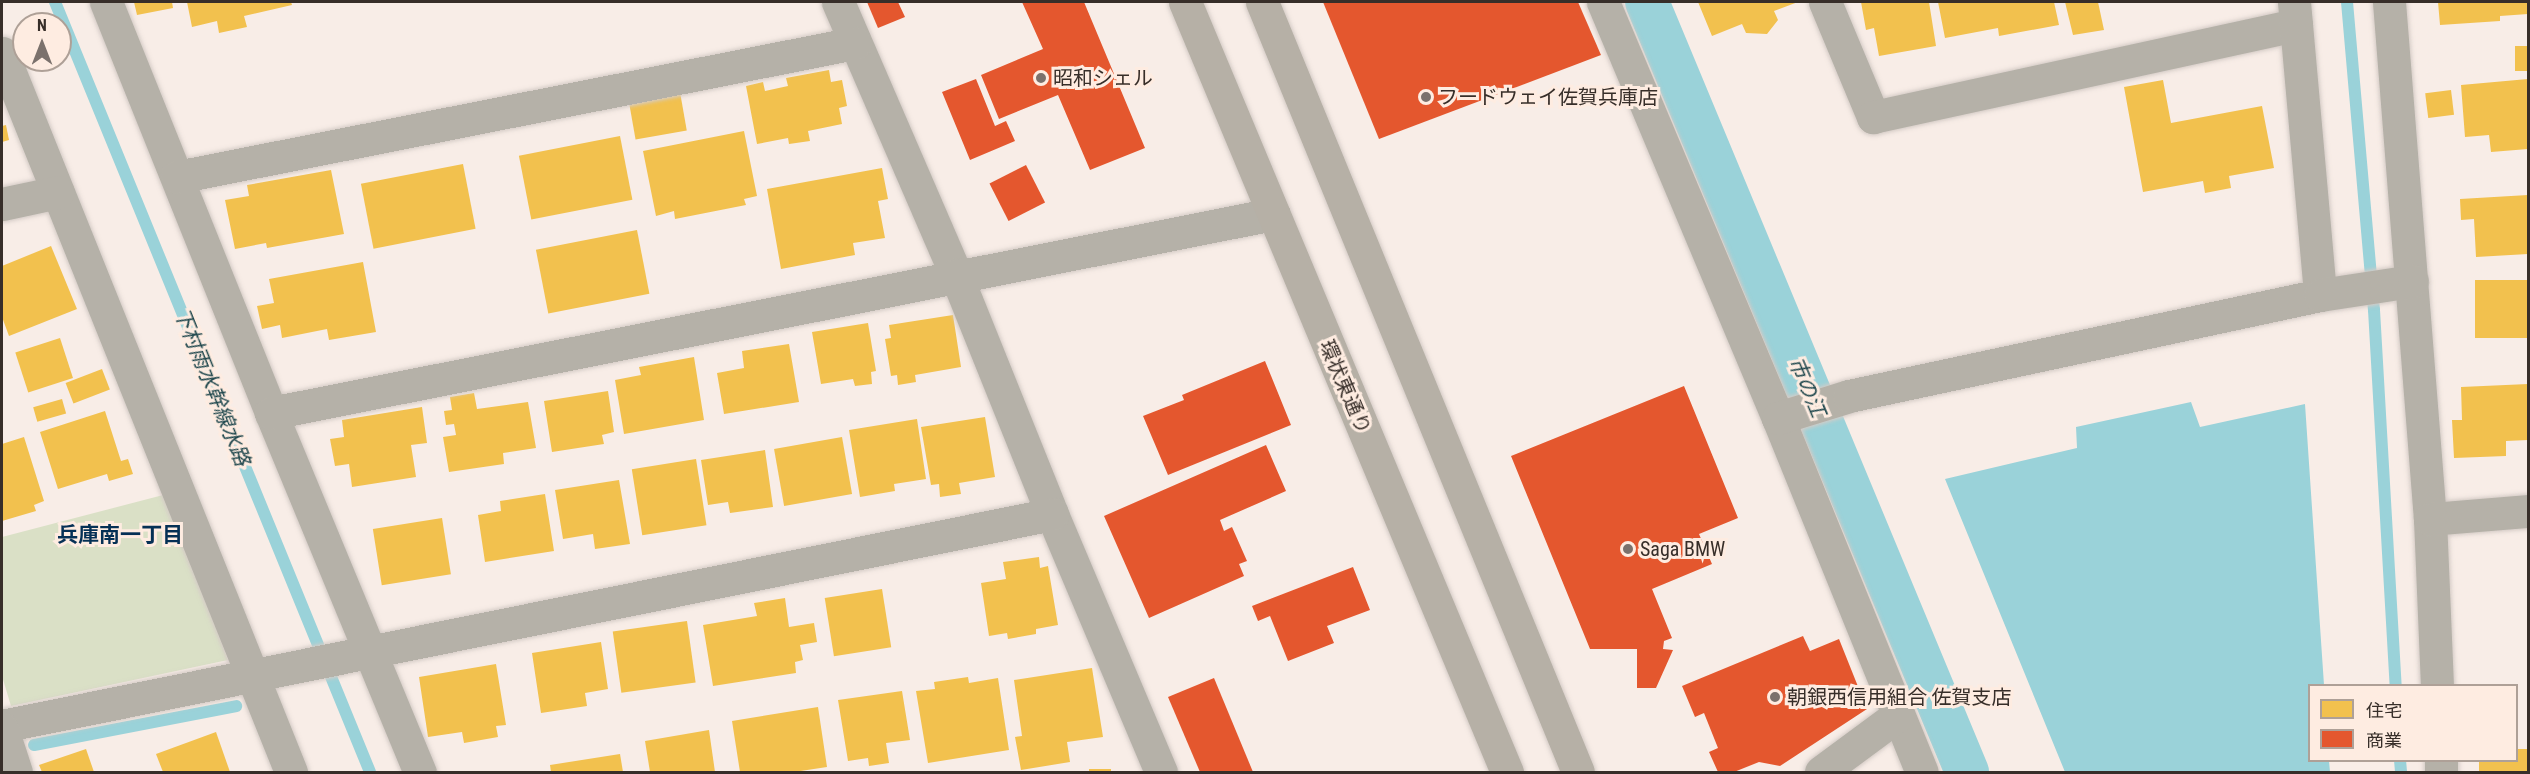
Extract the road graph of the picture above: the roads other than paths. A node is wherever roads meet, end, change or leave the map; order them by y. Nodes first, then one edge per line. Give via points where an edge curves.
1 (106, 2) edge
2 (838, 2) edge
3 (1185, 2) edge
4 (1262, 2) edge
5 (1603, 2) edge
6 (1825, 2) edge
7 (2390, 2) edge
8 (2295, 13) edge
9 (855, 43) junction
10 (2, 53) edge
11 (177, 177) junction
12 (58, 192) junction
13 (2, 204) edge
14 (1273, 214) junction
15 (956, 275) junction
16 (2412, 281) junction
17 (2329, 294) junction
18 (272, 413) junction
19 (1778, 418) junction
20 (2529, 511) edge
21 (1052, 514) junction
22 (2430, 519) junction
23 (360, 653) junction
24 (252, 675) junction
25 (2437, 684) edge
26 (1898, 715) junction
27 (2, 728) edge
28 (15, 772) edge
29 (291, 772) edge
30 (420, 772) edge
31 (1161, 772) edge
32 (1507, 772) edge
33 (1578, 772) edge
34 (1821, 772) edge
35 (1922, 772) edge

1 - 11 street
2 - 9 street
3 - 14 main road, 環状東通り
4 - 33 main road
5 - 19 street
6 - 8 street via 1873,117
7 - 16 street
8 - 17 street
9 - 11 street
9 - 15 street
10 - 12 street
11 - 18 street
12 - 13 street
12 - 24 street
14 - 15 street
14 - 32 main road, 環状東通り
15 - 18 street
15 - 21 street
16 - 17 street
16 - 22 street
17 - 19 street via 1849,396
18 - 23 street
19 - 26 street
20 - 22 street
21 - 23 street
21 - 31 street
22 - 25 street
23 - 24 street
23 - 30 street
24 - 27 street
24 - 29 street
26 - 34 street
26 - 35 street
27 - 28 street

